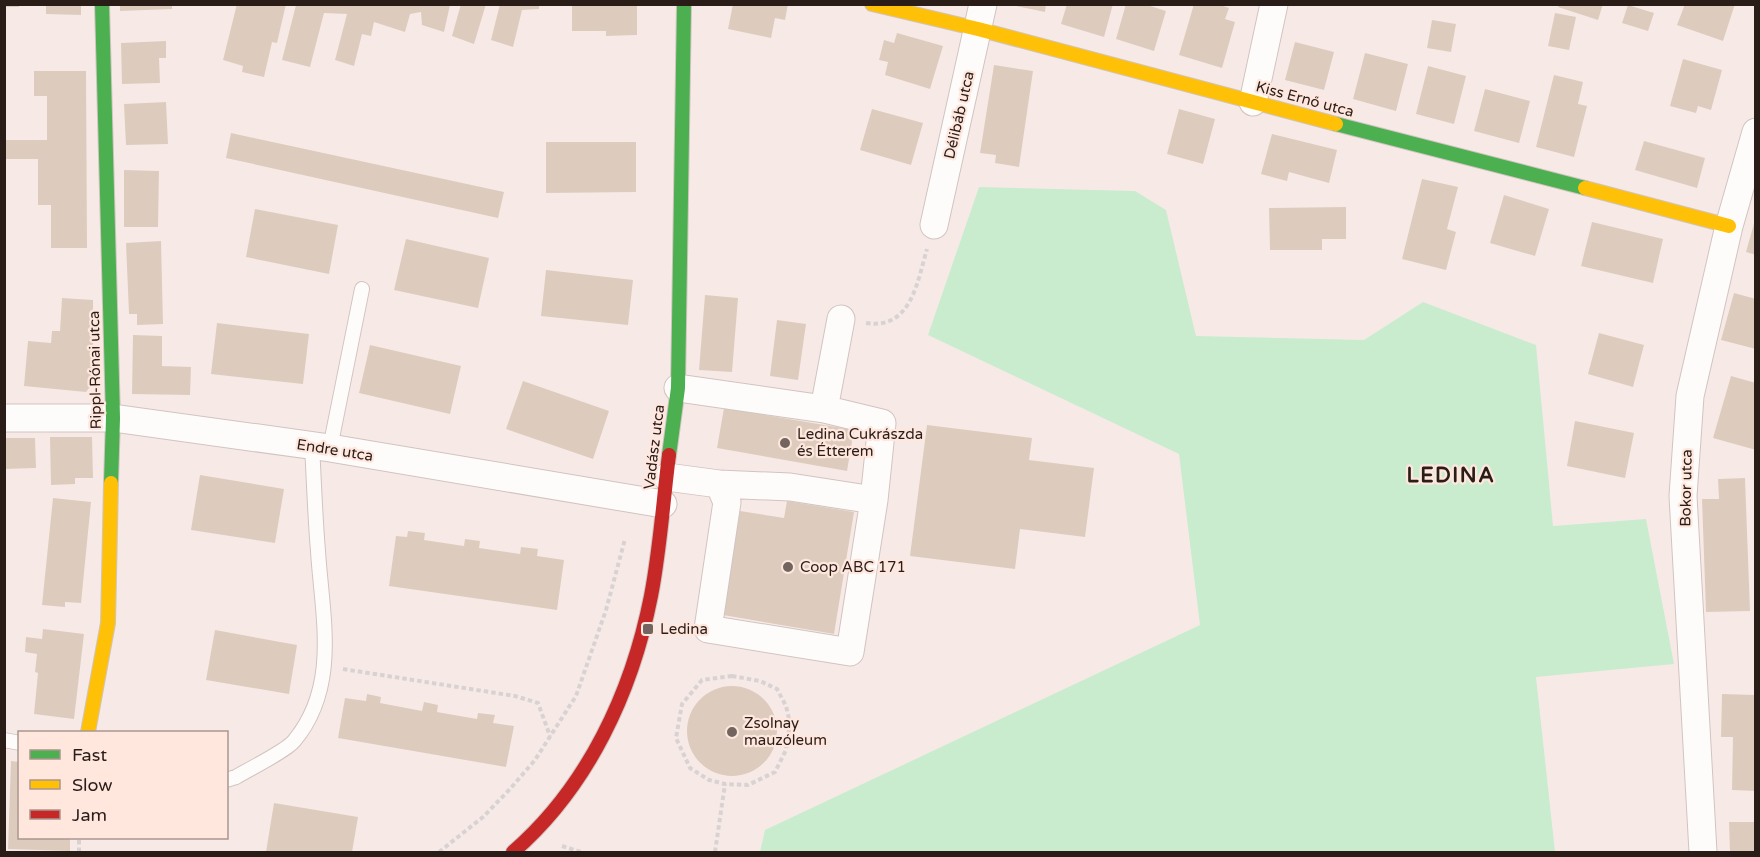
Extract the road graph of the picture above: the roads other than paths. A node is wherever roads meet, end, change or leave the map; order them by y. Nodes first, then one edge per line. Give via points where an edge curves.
1 (102, 4) edge
2 (684, 4) edge
3 (872, 4) edge
4 (1274, 4) edge
5 (981, 16) edge
6 (1253, 102) junction
7 (1755, 132) edge
8 (934, 225) road end
9 (1729, 226) junction
10 (362, 289) dead end
11 (841, 319) road end
12 (678, 388) junction
13 (824, 409) junction
14 (4, 418) edge
15 (113, 418) junction
16 (321, 447) junction
17 (667, 477) junction
18 (720, 484) junction
19 (874, 500) junction
20 (663, 504) junction
21 (87, 731) edge
22 (228, 779) edge
23 (513, 852) edge
24 (1703, 852) edge

1 - 15 street, Rippl-Rónai utca
2 - 12 street, Vadász utca
3 - 5 street, Kiss Ernő utca
4 - 6 street
5 - 6 street, Kiss Ernő utca
5 - 8 street, Délibáb utca
6 - 9 street, Kiss Ernő utca
7 - 9 street, Bokor utca
9 - 24 street, Bokor utca via 1690,396 1683,496
10 - 16 lane
11 - 13 street
12 - 13 street
12 - 17 street, Vadász utca
13 - 19 street via 882,423
14 - 15 street, Endre utca
15 - 16 street, Endre utca
15 - 21 street, Rippl-Rónai utca via 108,623
16 - 20 street, Endre utca
16 - 22 lane via 318,553 325,612 325,667 315,710 293,743
17 - 18 street
17 - 20 street, Vadász utca
18 - 19 street via 790,487
18 - 19 street via 727,502 708,630 850,652
20 - 23 street, Vadász utca via 651,595 620,699 595,752 538,837

